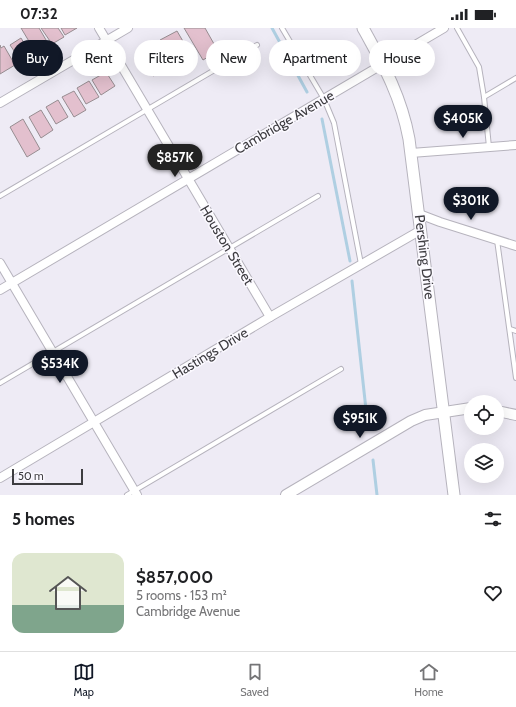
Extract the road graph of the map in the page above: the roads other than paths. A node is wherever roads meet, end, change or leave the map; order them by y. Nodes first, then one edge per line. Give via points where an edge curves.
1 (99, 28) edge
2 (128, 28) edge
3 (282, 28) edge
4 (363, 28) edge
5 (444, 28) edge
6 (458, 28) edge
7 (105, 40) edge
8 (108, 40) edge
9 (370, 40) edge
10 (424, 40) edge
11 (71, 61) edge
12 (369, 72) edge
13 (126, 73) edge
14 (206, 75) edge
15 (389, 76) edge
16 (516, 78) edge
17 (484, 96) junction
18 (324, 99) junction
19 (0, 103) edge
20 (148, 109) junction
21 (516, 145) edge
22 (489, 147) junction
23 (411, 153) junction
24 (188, 179) junction
25 (0, 196) edge
26 (318, 196) dead end
27 (419, 214) junction
28 (421, 230) junction
29 (497, 240) junction
30 (516, 246) edge
31 (229, 249) junction
32 (0, 263) edge
33 (361, 264) junction
34 (12, 283) junction
35 (0, 290) edge
36 (270, 317) junction
37 (510, 329) junction
38 (516, 331) edge
39 (53, 352) junction
40 (341, 369) dead end
41 (516, 378) edge
42 (0, 383) edge
43 (464, 409) edge
44 (445, 412) junction
45 (504, 412) edge
46 (516, 415) edge
47 (94, 422) junction
48 (0, 478) edge
49 (133, 494) edge
50 (286, 495) edge
51 (454, 495) edge

1 - 7 street, Houston Street
2 - 8 street
3 - 18 lane
4 - 9 main road, Pershing Drive
5 - 10 street, Cambridge Avenue
6 - 17 lane via 479,67
11 - 19 street
12 - 18 street, Cambridge Avenue
13 - 20 street, Houston Street
14 - 20 lane
15 - 23 main road, Pershing Drive via 402,108
16 - 17 lane
17 - 22 lane
18 - 24 street, Cambridge Avenue
18 - 33 lane via 334,123
20 - 24 street, Houston Street
20 - 25 lane
21 - 22 street
22 - 23 street
23 - 27 main road, Pershing Drive
24 - 31 street, Houston Street
24 - 34 street, Cambridge Avenue
26 - 31 lane
27 - 28 main road, Pershing Drive
27 - 29 street
28 - 33 street, Hastings Drive
28 - 44 main road, Pershing Drive
29 - 30 street
29 - 37 lane
31 - 36 street, Houston Street
31 - 39 lane
32 - 34 street
33 - 36 street, Hastings Drive
34 - 35 street, Cambridge Avenue
34 - 39 street
36 - 47 street, Hastings Drive
37 - 38 lane
37 - 41 lane
39 - 42 lane
39 - 47 street
40 - 49 lane
43 - 44 street
44 - 50 street via 425,415 411,421
44 - 51 main road, Pershing Drive
45 - 46 street
47 - 48 street, Hastings Drive
47 - 49 street

